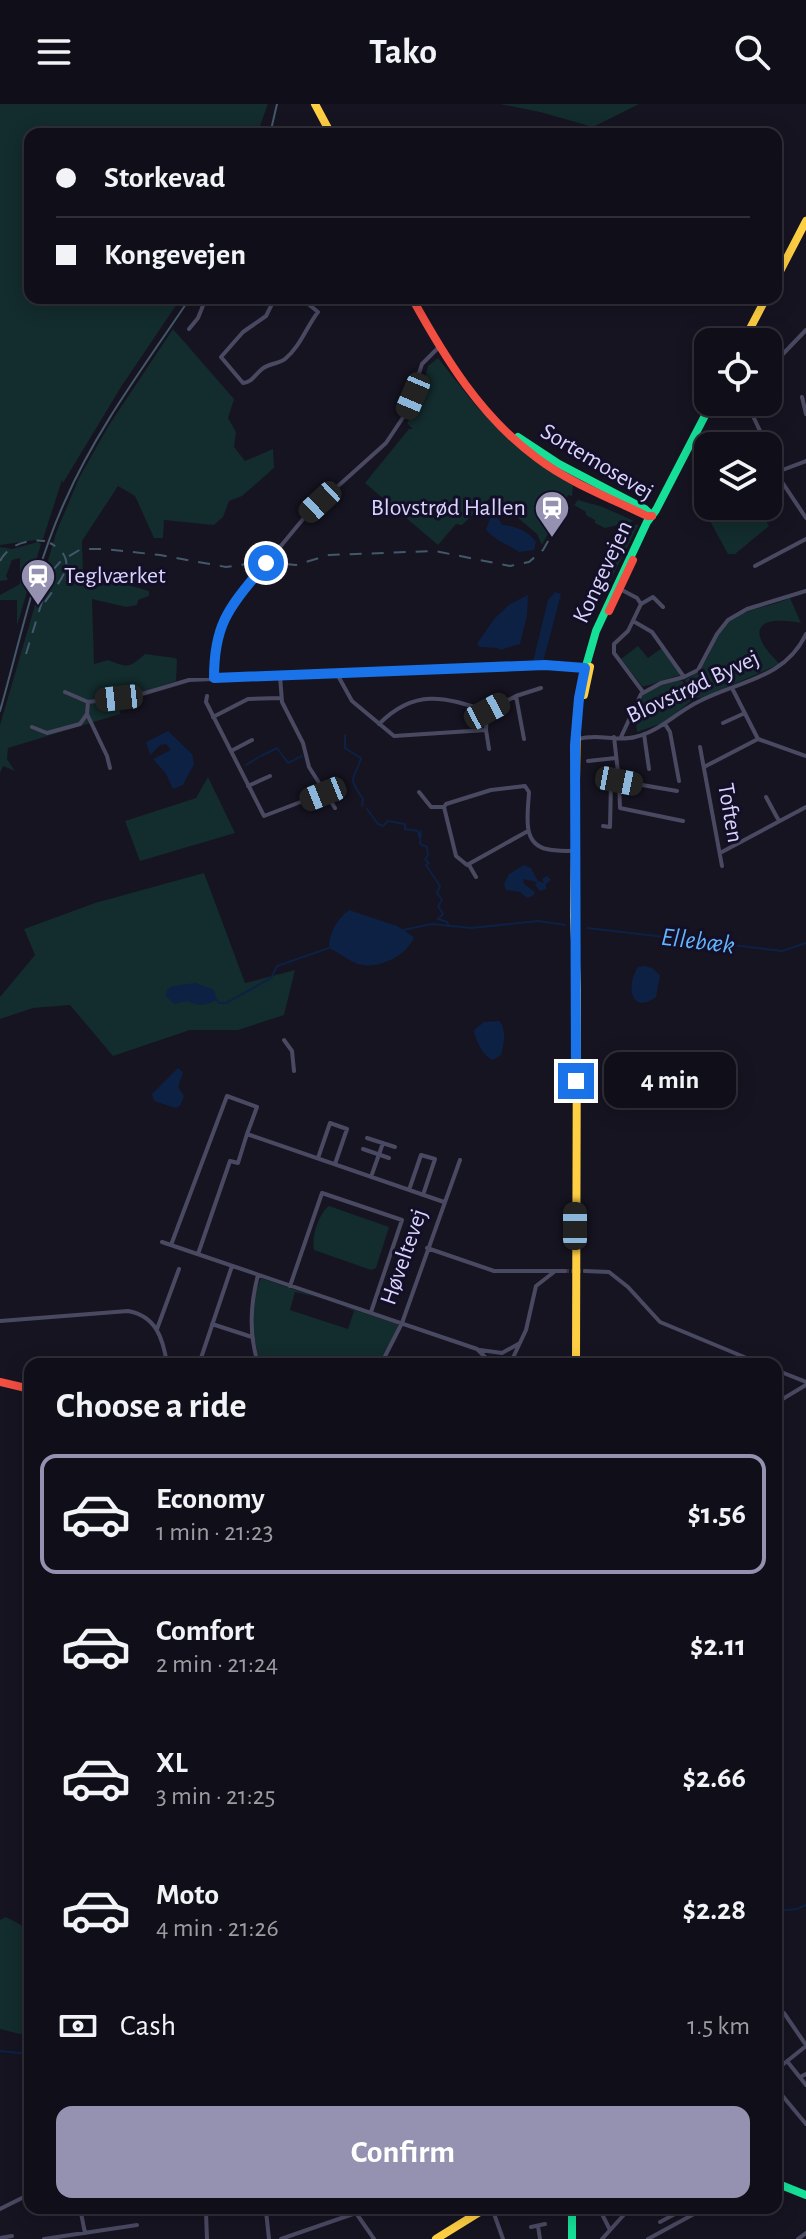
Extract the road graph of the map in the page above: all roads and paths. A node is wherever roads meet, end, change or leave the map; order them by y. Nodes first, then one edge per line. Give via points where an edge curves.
1 (316, 105) edge
2 (328, 128) edge
3 (805, 225) edge
4 (782, 268) edge
5 (204, 304) edge
6 (272, 304) edge
7 (308, 304) edge
8 (415, 304) edge
9 (763, 304) edge
10 (750, 328) edge
11 (189, 329) dead end
12 (806, 330) edge
13 (439, 347) junction
14 (782, 355) edge
15 (802, 397) dead end
16 (806, 414) edge
17 (705, 416) edge
18 (806, 461) edge
19 (782, 470) edge
20 (782, 480) edge
21 (806, 505) edge
22 (800, 508) junction
23 (652, 516) junction
24 (806, 518) edge
25 (806, 539) edge
26 (755, 566) dead end
27 (620, 588) junction
28 (806, 591) edge
29 (641, 604) junction
30 (663, 607) dead end
31 (633, 621) junction
32 (806, 634) edge
33 (587, 668) junction
34 (337, 674) junction
35 (280, 676) junction
36 (684, 677) junction
37 (214, 678) junction
38 (541, 688) dead end
39 (732, 688) junction
40 (65, 692) dead end
41 (643, 692) junction
42 (207, 696) dead end
43 (516, 696) junction
44 (280, 698) junction
45 (88, 702) junction
46 (487, 711) junction
47 (745, 713) junction
48 (87, 714) junction
49 (213, 717) junction
50 (723, 723) dead end
51 (379, 724) junction
52 (665, 724) junction
53 (32, 727) dead end
54 (486, 730) junction
55 (644, 734) junction
56 (618, 737) junction
57 (524, 739) dead end
58 (579, 739) junction
59 (758, 739) junction
60 (252, 740) dead end
61 (700, 747) dead end
62 (489, 749) dead end
63 (231, 751) junction
64 (806, 756) edge
65 (616, 758) junction
66 (588, 761) dead end
67 (704, 767) junction
68 (110, 768) dead end
69 (649, 769) dead end
70 (270, 776) dead end
71 (619, 781) junction
72 (679, 781) dead end
73 (248, 786) junction
74 (677, 791) dead end
75 (419, 792) dead end
76 (324, 793) junction
77 (766, 797) dead end
78 (444, 807) junction
79 (806, 807) edge
80 (335, 808) dead end
81 (683, 821) dead end
82 (779, 821) junction
83 (603, 826) dead end
84 (528, 831) junction
85 (576, 851) junction
86 (719, 853) junction
87 (469, 865) junction
88 (722, 866) dead end
89 (476, 877) dead end
90 (284, 1040) dead end
91 (294, 1071) dead end
92 (247, 1134) junction
93 (367, 1138) dead end
94 (383, 1143) junction
95 (395, 1147) dead end
96 (363, 1149) dead end
97 (379, 1154) junction
98 (317, 1158) junction
99 (389, 1158) dead end
100 (460, 1160) dead end
101 (335, 1164) junction
102 (371, 1177) junction
103 (409, 1190) junction
104 (423, 1195) junction
105 (444, 1202) junction
106 (162, 1242) dead end
107 (171, 1245) junction
108 (427, 1248) junction
109 (198, 1254) junction
110 (232, 1266) junction
111 (179, 1269) dead end
112 (556, 1271) junction
113 (565, 1271) tunnel mouth
114 (585, 1271) tunnel mouth
115 (258, 1275) junction
116 (290, 1286) junction
117 (371, 1312) junction
118 (0, 1321) edge
119 (402, 1323) junction
120 (212, 1324) junction
121 (157, 1329) junction
122 (252, 1337) junction
123 (521, 1342) junction
124 (477, 1349) junction
125 (166, 1358) edge
126 (201, 1358) edge
127 (257, 1358) edge
128 (384, 1358) edge
129 (486, 1358) edge
130 (513, 1358) edge
131 (573, 1358) edge
132 (747, 1358) edge
133 (782, 1373) edge
134 (0, 1382) edge
135 (806, 1384) edge
136 (24, 1388) edge
137 (782, 1399) edge
138 (784, 2013) dead end
139 (806, 2045) edge
140 (787, 2061) junction
141 (782, 2065) edge
142 (806, 2074) edge
143 (800, 2077) junction
144 (806, 2085) edge
145 (782, 2095) edge
146 (806, 2124) edge
147 (782, 2185) edge
148 (806, 2195) edge
149 (24, 2197) edge
150 (0, 2209) edge
151 (81, 2214) edge
152 (206, 2214) edge
153 (266, 2214) edge
154 (348, 2214) edge
155 (361, 2214) edge
156 (476, 2214) edge
157 (494, 2214) edge
158 (572, 2214) edge
159 (602, 2214) edge
160 (625, 2214) edge
161 (675, 2214) edge
162 (691, 2215) edge
163 (660, 2222) dead end
164 (545, 2224) dead end
165 (137, 2225) dead end
166 (538, 2226) junction
167 (531, 2227) dead end
168 (610, 2230) junction
169 (85, 2233) junction
170 (806, 2233) edge
171 (12, 2236) dead end
172 (0, 2238) edge
173 (44, 2239) edge
174 (207, 2239) edge
175 (269, 2239) edge
176 (281, 2239) edge
177 (374, 2239) edge
178 (436, 2239) edge
179 (503, 2239) edge
180 (540, 2239) edge
181 (572, 2239) edge
182 (602, 2239) edge
183 (648, 2239) edge
184 (798, 2239) edge

1 - 2 main road
3 - 4 main road
5 - 11 street
6 - 7 street via 221,357 245,384 265,366 284,361 318,312
8 - 13 main road, Sortemosevej
9 - 10 main road
12 - 14 street
13 - 23 main road, Sortemosevej via 496,420 584,481
13 - 37 street via 422,364 406,413 386,443 308,513 229,609 214,649
15 - 16 street
17 - 23 main road, Kongevejen
18 - 19 street
20 - 22 street
21 - 22 street
22 - 24 street
23 - 27 main road, Kongevejen
23 - 33 main road, Kongevejen via 596,631
25 - 26 street
27 - 29 street
27 - 33 main road, Kongevejen
28 - 36 street via 734,615 698,670
29 - 30 street via 653,597
29 - 31 street
31 - 36 street via 652,632
31 - 41 street via 613,648
32 - 39 street, Blovstrød Byvej via 782,665
33 - 34 street via 545,665
33 - 58 main road, Kongevejen
33 - 85 main road, Kongevejen via 575,740
34 - 35 street
34 - 51 street via 352,701
35 - 37 street
35 - 44 street
36 - 41 street
37 - 45 street
38 - 43 street
39 - 47 street
39 - 52 street, Blovstrød Byvej
40 - 45 street
41 - 56 street
42 - 49 street
43 - 46 street
43 - 57 street
44 - 49 street via 248,699
44 - 76 street
45 - 48 street
46 - 51 street via 433,697 408,705
46 - 54 street
47 - 50 street
47 - 59 street
48 - 53 street via 80,724 47,733
48 - 68 street
49 - 63 street
51 - 54 street via 394,736
52 - 55 street, Blovstrød Byvej
52 - 72 street
54 - 62 street
55 - 56 street, Blovstrød Byvej
55 - 69 street
56 - 58 street, Blovstrød Byvej
56 - 65 street
58 - 85 main road, Kongevejen
59 - 64 street
59 - 67 street, Toften
60 - 63 street
61 - 67 street, Toften
63 - 73 street
65 - 66 street
65 - 71 street
67 - 86 street, Toften
70 - 73 street
71 - 74 street
71 - 81 street via 621,809
71 - 83 street via 611,783 610,827
73 - 76 street via 264,816
75 - 78 street via 431,807
76 - 80 street
77 - 82 street
78 - 84 street via 486,791 525,786
78 - 87 street via 456,856
79 - 82 street
82 - 86 street
84 - 85 street via 542,849
84 - 87 street
85 - 131 main road, Kongevejen
86 - 88 street, Toften
87 - 89 street
90 - 91 street via 292,1051
92 - 98 street
92 - 107 street via 257,1107 227,1096
92 - 109 street via 238,1163 230,1161
93 - 94 street
94 - 95 street
94 - 97 street
96 - 97 street
97 - 99 street
97 - 102 street
98 - 101 street
98 - 101 street via 330,1123 347,1129
100 - 105 street, Høveltevej
101 - 102 street
102 - 103 street
103 - 104 street
103 - 104 street via 421,1155 435,1159
104 - 105 street
105 - 108 street, Høveltevej
106 - 107 street
107 - 109 street
108 - 112 street via 494,1271
108 - 119 street, Høveltevej
109 - 110 street
110 - 115 street
110 - 120 street
111 - 121 street
112 - 113 street
112 - 123 street via 536,1286
114 - 132 street via 609,1272 660,1322
115 - 116 street
115 - 122 street
116 - 117 street
116 - 117 street via 322,1193 402,1220
117 - 119 street
118 - 121 street via 128,1311
119 - 124 street
119 - 128 street, Høveltevej
120 - 122 street
120 - 126 street
121 - 125 street
122 - 127 street
123 - 124 street via 502,1353
123 - 130 street
124 - 129 street
133 - 135 street
134 - 136 main road
135 - 137 street
138 - 139 street
139 - 140 street
140 - 141 street
140 - 143 street
142 - 143 street
143 - 144 street
145 - 146 street
147 - 148 main road
149 - 150 street
151 - 169 street
152 - 174 street
153 - 175 street
154 - 176 street
155 - 177 street
156 - 178 main road
157 - 179 street
158 - 181 main road
159 - 168 street
160 - 168 street
161 - 163 street
162 - 183 street
164 - 166 street
165 - 169 street
166 - 167 street
166 - 180 street
168 - 182 street
169 - 173 street
170 - 184 street
171 - 172 street

